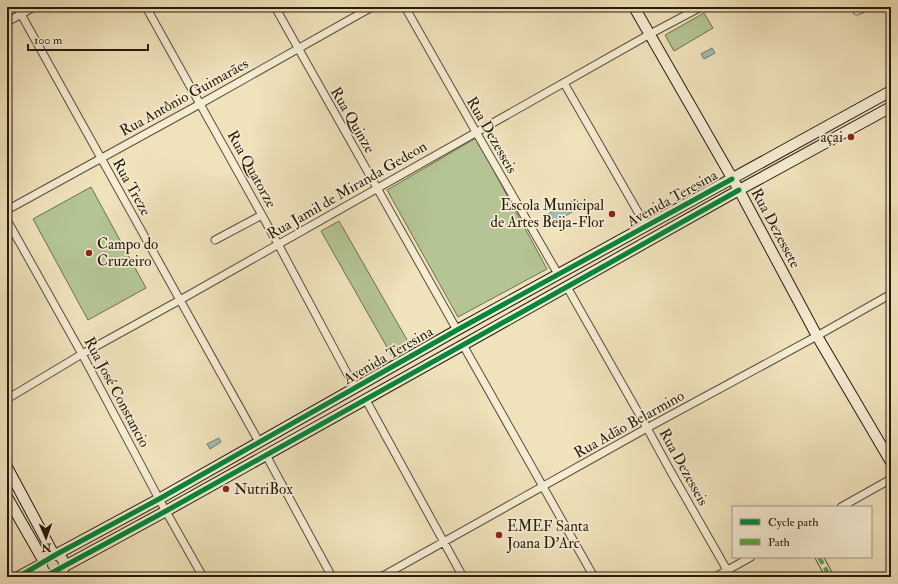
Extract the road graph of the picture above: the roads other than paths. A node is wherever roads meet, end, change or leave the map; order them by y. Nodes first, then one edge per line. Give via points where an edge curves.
1 (17, 7) edge
2 (34, 7) edge
3 (146, 7) edge
4 (275, 7) edge
5 (372, 7) edge
6 (405, 7) edge
7 (634, 7) edge
8 (701, 7) edge
9 (866, 7) edge
10 (857, 11) dead end
11 (21, 14) junction
12 (7, 22) edge
13 (650, 34) junction
14 (297, 48) junction
15 (564, 83) junction
16 (891, 91) edge
17 (200, 104) junction
18 (891, 107) edge
19 (476, 132) junction
20 (793, 145) junction
21 (800, 157) junction
22 (101, 158) junction
23 (764, 161) junction
24 (771, 173) junction
25 (732, 179) junction
26 (377, 188) junction
27 (739, 190) junction
28 (7, 210) edge
29 (262, 215) junction
30 (7, 220) edge
31 (646, 226) junction
32 (215, 240) dead end
33 (278, 244) junction
34 (558, 274) junction
35 (567, 287) junction
36 (891, 294) edge
37 (180, 300) junction
38 (457, 330) junction
39 (817, 336) junction
40 (463, 345) junction
41 (82, 354) junction
42 (413, 354) junction
43 (421, 369) junction
44 (354, 388) junction
45 (7, 399) edge
46 (366, 400) junction
47 (647, 428) junction
48 (259, 442) junction
49 (266, 455) junction
50 (891, 462) edge
51 (7, 467) edge
52 (891, 479) edge
53 (543, 487) junction
54 (7, 497) edge
55 (159, 499) junction
56 (843, 506) edge
57 (166, 511) junction
58 (444, 542) junction
59 (55, 554) junction
60 (749, 558) edge
61 (820, 558) edge
62 (42, 562) junction
63 (728, 570) junction
64 (66, 571) edge
65 (48, 576) edge
66 (18, 577) edge
67 (203, 577) edge
68 (332, 577) edge
69 (381, 577) edge
70 (463, 577) edge
71 (594, 577) edge
72 (715, 577) edge
73 (731, 577) edge
74 (830, 577) edge

1 - 11 street, Rua Treze
2 - 11 street
3 - 17 street, Rua Quatorze
4 - 14 street, Rua Quinze
5 - 14 street, Rua Antônio Guimarães
6 - 19 street, Rua Dezesseis
7 - 13 main road, Rua Dezessete
8 - 13 street, Rua Jamil de Miranda Gedeon
9 - 10 street
11 - 12 street
11 - 22 street, Rua Treze
13 - 15 street, Rua Jamil de Miranda Gedeon
13 - 25 main road, Rua Dezessete
14 - 17 street, Rua Antônio Guimarães
14 - 26 street, Rua Quinze
15 - 19 street, Rua Jamil de Miranda Gedeon
15 - 31 street
16 - 20 main road, Avenida Teresina
17 - 22 street, Rua Antônio Guimarães
17 - 29 street, Rua Quatorze
18 - 21 main road, Avenida Teresina
19 - 26 street, Rua Jamil de Miranda Gedeon
19 - 34 street, Rua Dezesseis
20 - 21 main road
20 - 23 main road, Avenida Teresina
21 - 24 main road, Avenida Teresina
22 - 28 street, Rua Antônio Guimarães
22 - 37 street, Rua Treze
23 - 24 main road
23 - 25 main road, Avenida Teresina
24 - 27 main road, Avenida Teresina
25 - 27 main road, Rua Dezessete
25 - 31 main road, Avenida Teresina
26 - 33 street, Rua Jamil de Miranda Gedeon
26 - 38 street, Rua Quinze
27 - 35 main road, Avenida Teresina
27 - 39 main road, Rua Dezessete
29 - 32 street
29 - 33 street, Rua Quatorze
30 - 41 street, Rua José Constancio
31 - 34 main road, Avenida Teresina
33 - 37 street, Rua Jamil de Miranda Gedeon
33 - 44 street, Rua Quatorze
34 - 38 main road, Avenida Teresina
35 - 40 main road, Avenida Teresina
35 - 47 street, Rua Dezesseis
36 - 39 street, Rua Adão Belarmino
37 - 41 street, Rua Jamil de Miranda Gedeon
37 - 48 street, Rua Treze
38 - 42 main road, Avenida Teresina
39 - 47 street, Rua Adão Belarmino
39 - 50 main road, Rua Dezessete
40 - 43 main road, Avenida Teresina
40 - 53 street
41 - 45 street, Rua Jamil de Miranda Gedeon
41 - 55 street, Rua José Constancio
42 - 43 main road
42 - 44 main road, Avenida Teresina
43 - 46 main road, Avenida Teresina
44 - 48 main road, Avenida Teresina
46 - 49 main road, Avenida Teresina
46 - 58 street
47 - 53 street, Rua Adão Belarmino
47 - 63 street, Rua Dezesseis
48 - 55 main road, Avenida Teresina
49 - 57 main road, Avenida Teresina
49 - 68 street
51 - 59 main road
52 - 56 street
53 - 58 street, Rua Adão Belarmino
53 - 71 street
54 - 62 main road
55 - 57 street, Rua José Constancio
55 - 59 main road, Avenida Teresina
57 - 64 main road, Avenida Teresina
57 - 67 street, Rua José Constancio
58 - 69 street, Rua Adão Belarmino
58 - 70 street
59 - 62 main road via 47,555
59 - 64 main road via 63,559
60 - 63 street
61 - 74 street
62 - 65 main road via 42,568
62 - 66 main road
63 - 72 street
63 - 73 street, Rua Dezesseis
64 - 65 main road

